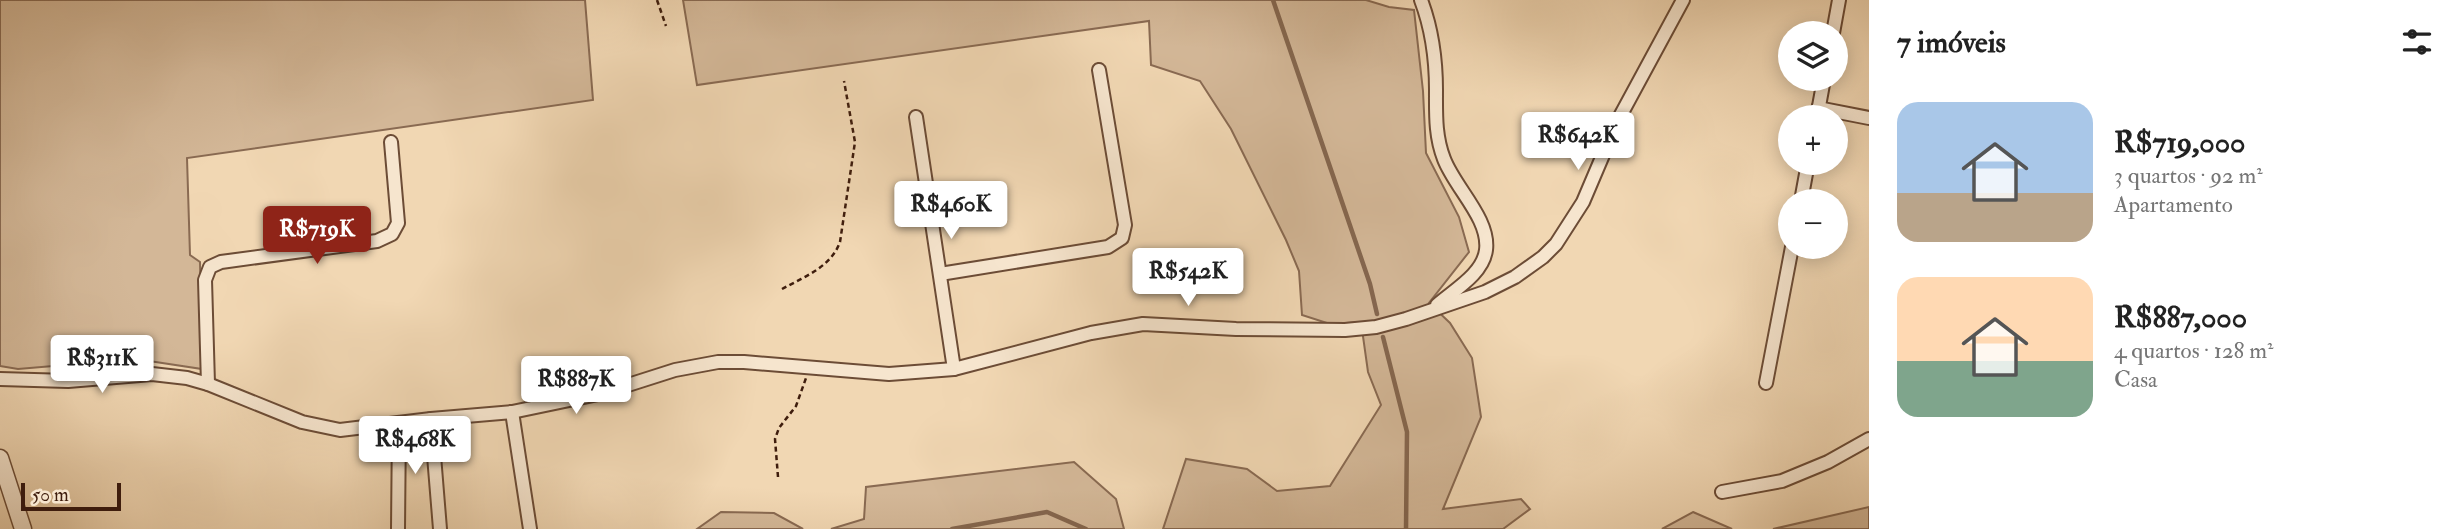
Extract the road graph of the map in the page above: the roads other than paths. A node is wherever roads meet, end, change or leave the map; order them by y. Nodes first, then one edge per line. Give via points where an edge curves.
1 (1421, 0) edge
2 (1683, 0) edge
3 (1839, 0) edge
4 (1835, 21) edge
5 (1099, 70) dead end
6 (1848, 116) edge
7 (916, 117) dead end
8 (1869, 118) edge
9 (391, 142) dead end
10 (1790, 259) edge
11 (940, 274) junction
12 (1435, 308) junction
13 (954, 369) junction
14 (0, 379) edge
15 (1766, 383) dead end
16 (208, 384) junction
17 (512, 412) junction
18 (431, 419) junction
19 (399, 424) junction
20 (1869, 439) edge
21 (0, 458) edge
22 (1722, 492) dead end
23 (23, 529) edge
24 (398, 529) edge
25 (440, 529) edge
26 (530, 529) edge

1 - 12 street via 1434,51 1437,135 1452,178 1483,225 1486,240 1479,268
2 - 12 street via 1617,122 1583,202 1556,244 1515,277
3 - 4 street
5 - 11 street via 1125,225 1122,238 1108,247
6 - 8 street
7 - 11 street
9 - 16 street via 398,216 397,228 388,237 221,261 210,267 205,280
10 - 15 street
11 - 13 street
12 - 13 street via 1386,324 1345,330 1143,324
13 - 17 street via 890,374 744,362 702,364 626,387
14 - 16 street via 68,381 152,374
16 - 19 street via 324,428
17 - 18 street
17 - 26 street
18 - 19 street
18 - 25 street
19 - 24 street
20 - 22 street via 1782,481
21 - 23 street

